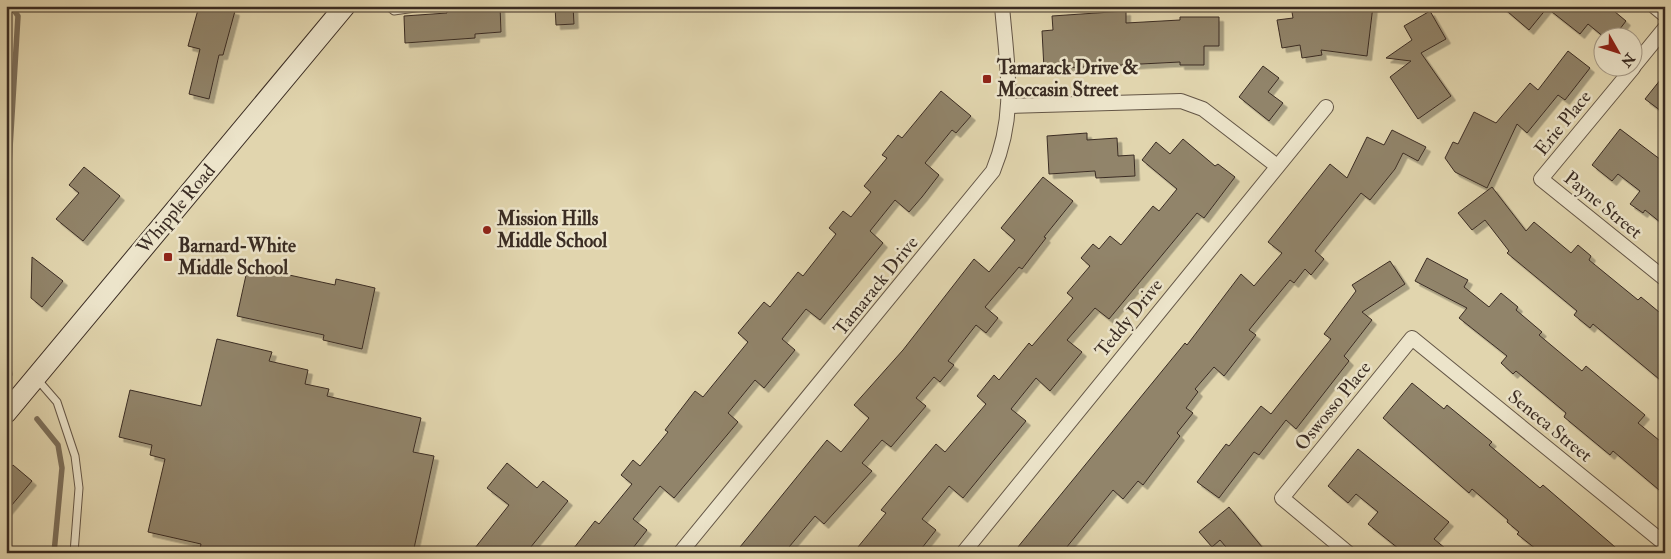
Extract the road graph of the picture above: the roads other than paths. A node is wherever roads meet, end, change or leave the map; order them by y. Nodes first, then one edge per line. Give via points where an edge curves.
1 (345, 6) edge
2 (388, 6) edge
3 (429, 6) edge
4 (1002, 6) edge
5 (1654, 6) edge
6 (1665, 15) edge
7 (1665, 28) edge
8 (1644, 54) edge
9 (1624, 78) edge
10 (1010, 106) junction
11 (1326, 107) dead end
12 (1277, 166) junction
13 (1541, 179) joint
14 (1665, 279) edge
15 (1412, 338) joint
16 (35, 377) junction
17 (6, 413) edge
18 (1665, 544) edge
19 (74, 553) edge
20 (680, 553) edge
21 (963, 553) edge
22 (1348, 553) edge

1 - 16 main road, Whipple Road
2 - 3 lane via 394,11
4 - 10 street, Tamarack Drive
5 - 6 street
7 - 8 street, Erie Place
9 - 13 street, Erie Place
10 - 12 street via 1181,101 1204,109
10 - 20 street, Tamarack Drive via 1002,149 993,171
11 - 12 street, Teddy Drive
12 - 21 street, Teddy Drive
13 - 14 street, Payne Street
15 - 18 street, Seneca Street
15 - 22 street, Oswosso Place via 1282,498
16 - 17 main road, Whipple Road
16 - 19 lane via 57,402 75,456 79,488

